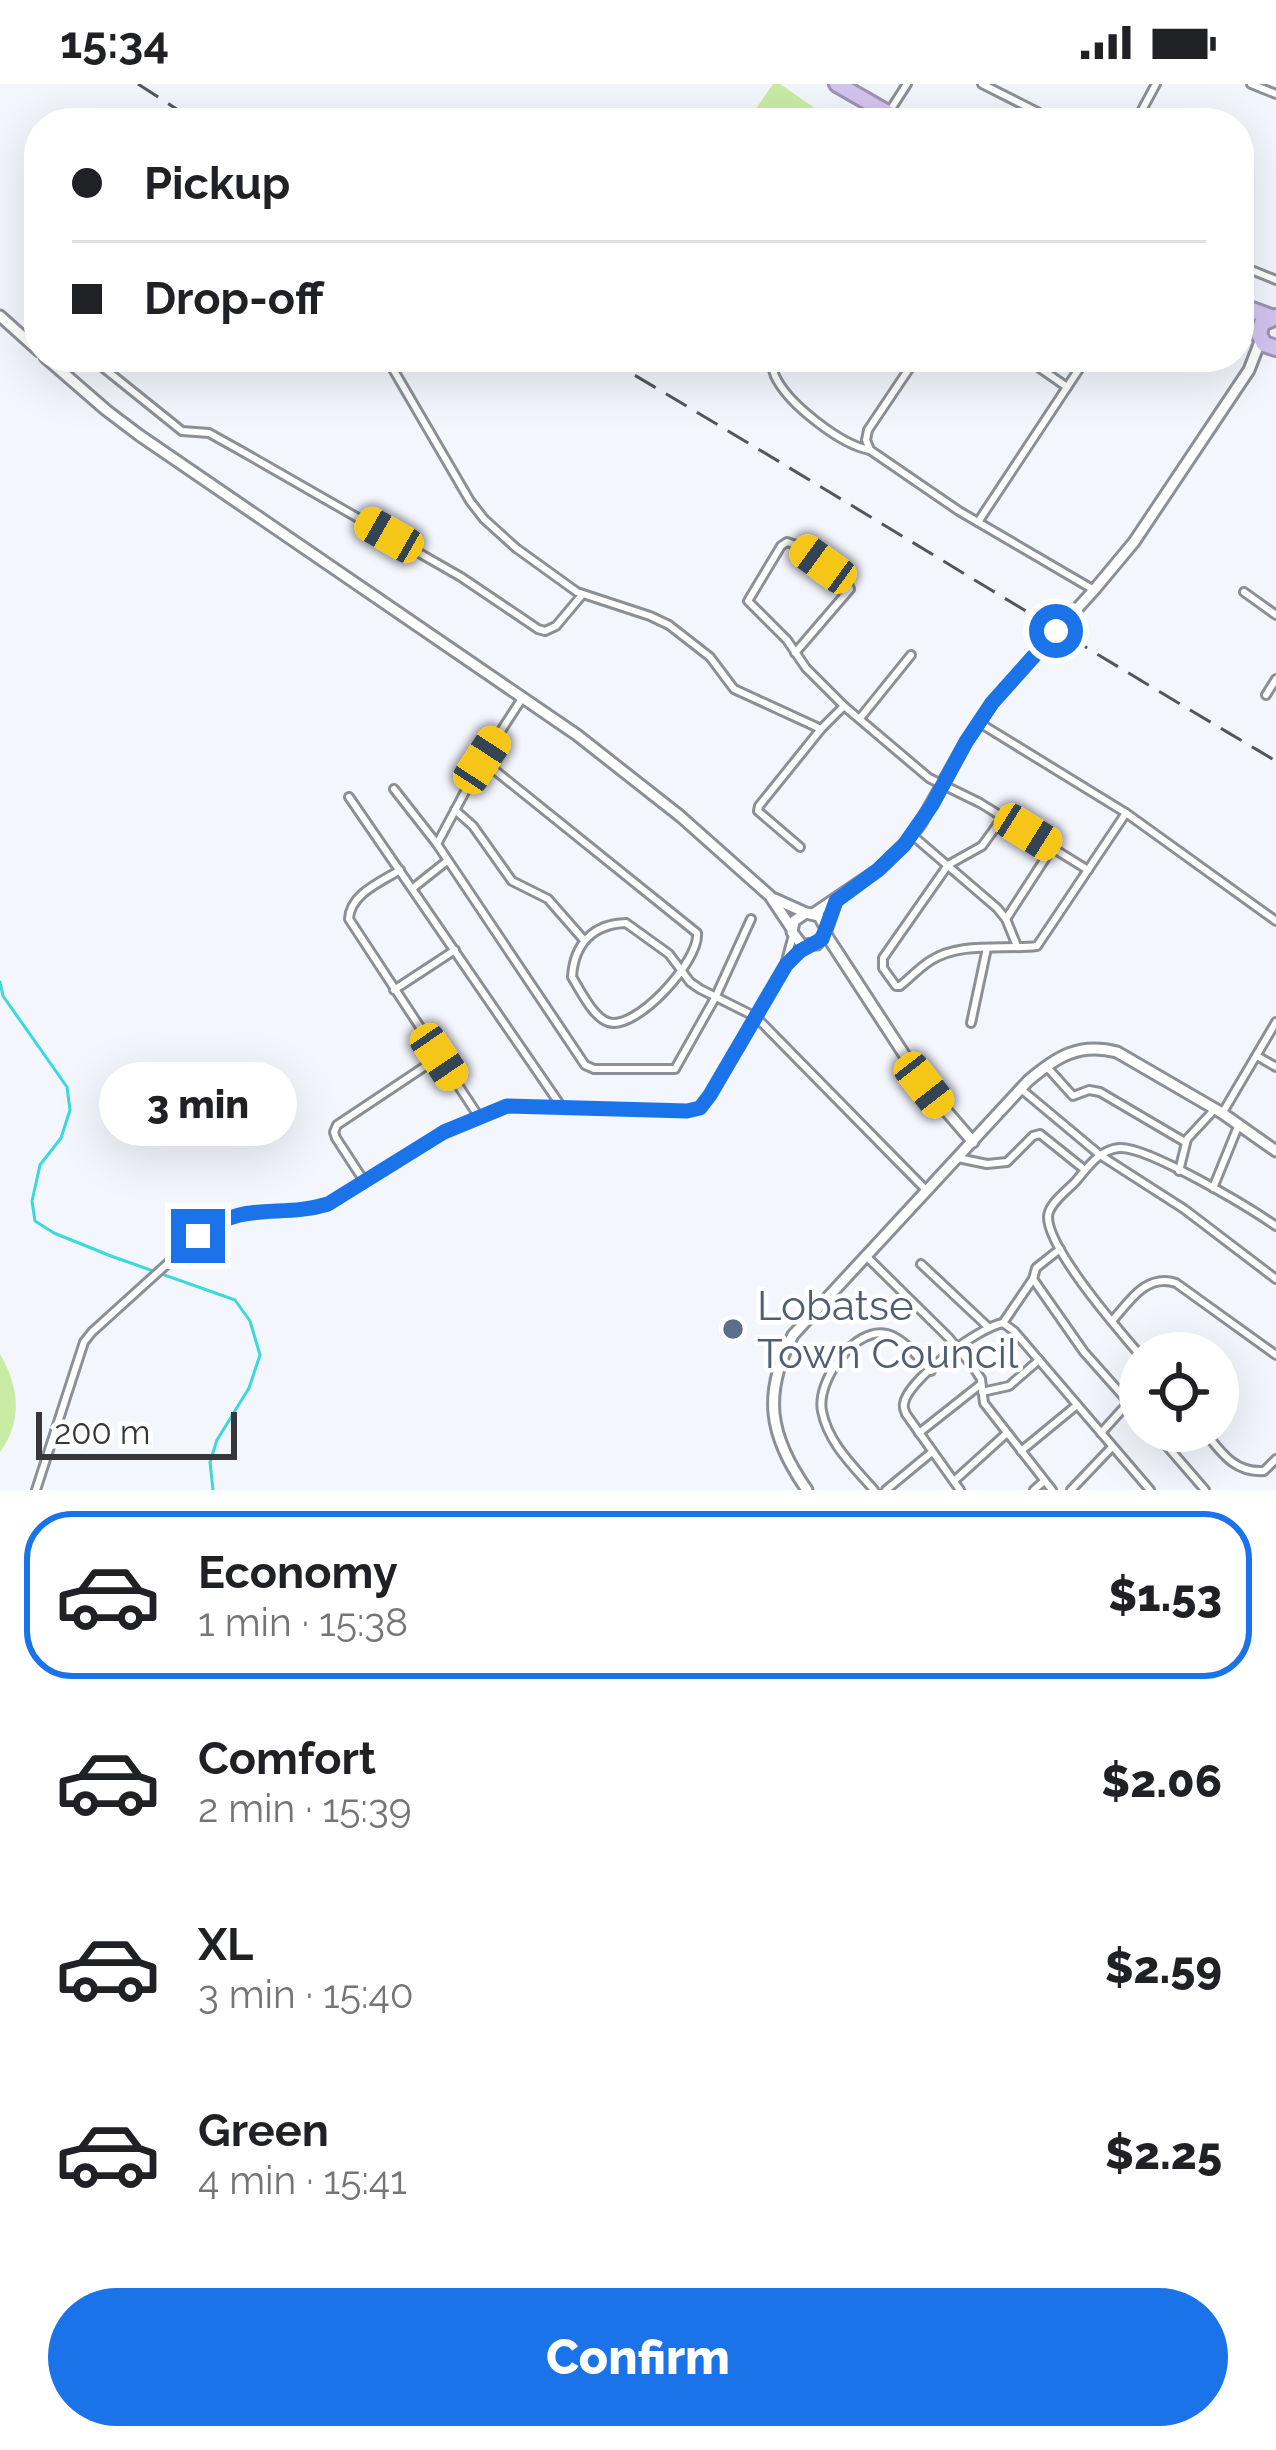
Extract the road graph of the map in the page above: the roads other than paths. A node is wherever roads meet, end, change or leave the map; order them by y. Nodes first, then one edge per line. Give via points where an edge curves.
1 (837, 84) edge
2 (982, 84) edge
3 (1251, 84) edge
4 (1276, 94) edge
5 (870, 108) edge
6 (1029, 108) edge
7 (0, 316) edge
8 (1267, 325) edge
9 (24, 338) edge
10 (1275, 348) edge
11 (1254, 358) edge
12 (63, 372) edge
13 (109, 372) edge
14 (395, 372) edge
15 (774, 372) edge
16 (907, 372) edge
17 (1046, 372) edge
18 (1077, 372) edge
19 (1248, 372) edge
20 (1067, 387) junction
21 (871, 450) junction
22 (978, 522) junction
23 (1094, 590) junction
24 (1244, 592) dead end
25 (582, 595) junction
26 (1276, 615) edge
27 (796, 653) junction
28 (911, 655) dead end
29 (1276, 679) edge
30 (1267, 694) dead end
31 (523, 697) junction
32 (844, 706) junction
33 (860, 718) junction
34 (979, 722) junction
35 (821, 729) junction
36 (482, 760) junction
37 (943, 784) junction
38 (394, 790) dead end
39 (349, 797) dead end
40 (454, 810) junction
41 (1126, 813) junction
42 (1003, 817) junction
43 (912, 835) junction
44 (437, 844) junction
45 (800, 848) dead end
46 (1052, 848) junction
47 (447, 861) junction
48 (948, 865) junction
49 (400, 870) junction
50 (1088, 870) junction
51 (413, 888) junction
52 (770, 896) junction
53 (836, 901) junction
54 (810, 913) junction
55 (751, 919) dead end
56 (1006, 919) junction
57 (1276, 921) edge
58 (825, 930) junction
59 (792, 932) junction
60 (583, 939) junction
61 (810, 946) junction
62 (1017, 946) junction
63 (987, 948) junction
64 (455, 950) junction
65 (839, 958) junction
66 (786, 965) junction
67 (683, 973) junction
68 (394, 990) junction
69 (715, 998) junction
70 (756, 1018) junction
71 (1276, 1022) edge
72 (971, 1023) dead end
73 (1256, 1056) junction
74 (439, 1057) junction
75 (1046, 1066) junction
76 (1276, 1067) edge
77 (1021, 1089) junction
78 (561, 1106) junction
79 (1219, 1111) junction
80 (478, 1117) junction
81 (956, 1123) junction
82 (1240, 1124) junction
83 (984, 1129) junction
84 (973, 1142) junction
85 (1185, 1142) junction
86 (1276, 1151) edge
87 (1100, 1155) junction
88 (958, 1158) junction
89 (1085, 1170) junction
90 (1179, 1171) junction
91 (364, 1183) junction
92 (1213, 1188) junction
93 (927, 1191) junction
94 (1276, 1226) edge
95 (1060, 1249) junction
96 (866, 1256) junction
97 (921, 1264) dead end
98 (1033, 1279) junction
99 (1276, 1279) edge
100 (1112, 1321) junction
101 (1003, 1323) junction
102 (987, 1326) junction
103 (1121, 1332) edge
104 (955, 1346) junction
105 (1276, 1355) edge
106 (1040, 1360) junction
107 (931, 1371) junction
108 (981, 1388) junction
109 (1119, 1391) edge
110 (1077, 1405) junction
111 (1119, 1413) edge
112 (1101, 1432) junction
113 (919, 1433) junction
114 (1007, 1433) junction
115 (1112, 1447) junction
116 (1021, 1451) junction
117 (932, 1452) junction
118 (1172, 1452) edge
119 (1221, 1452) edge
120 (1276, 1459) edge
121 (954, 1481) junction
122 (1044, 1481) junction
123 (37, 1490) edge
124 (807, 1490) edge
125 (874, 1490) edge
126 (886, 1490) edge
127 (960, 1490) edge
128 (1034, 1490) edge
129 (1052, 1490) edge
130 (1071, 1490) edge
131 (1150, 1490) edge
132 (1205, 1490) edge

1 - 5 highway
2 - 6 street
3 - 4 street
7 - 9 main road
8 - 10 highway
8 - 11 main road
12 - 31 main road via 157,447
13 - 25 street via 182,430 209,433 244,452 538,629 556,626
14 - 25 street via 484,519
15 - 21 street via 796,403
16 - 21 street via 868,430
17 - 20 street
18 - 20 street
19 - 23 main road
20 - 22 street
21 - 22 street
22 - 23 street
23 - 34 main road
24 - 26 street
25 - 35 street via 669,625 734,689
27 - 27 street via 850,589 787,542 748,601
27 - 32 street
28 - 33 street
29 - 30 street
31 - 36 street
31 - 52 main road
32 - 33 street
32 - 35 street
33 - 37 street
34 - 37 main road
34 - 41 street
35 - 45 street via 758,811
36 - 40 street
36 - 67 street via 694,929 698,943
37 - 42 street
37 - 43 main road
38 - 44 street
39 - 49 street
40 - 44 street
40 - 60 street via 512,881 548,899
41 - 50 street
41 - 57 street
42 - 46 street
42 - 48 street via 982,846
43 - 48 street
43 - 53 main road
44 - 47 street
46 - 50 street
46 - 56 street
47 - 51 street
47 - 69 street via 587,1067 673,1070
48 - 56 street
48 - 63 street via 883,968 898,987 933,958
49 - 51 street
49 - 68 street via 358,897 348,914
50 - 62 street via 1041,942
51 - 64 street
52 - 54 main road
52 - 59 main road
53 - 54 main road
53 - 58 main road
54 - 58 main road
54 - 59 main road
55 - 69 street
56 - 62 street
58 - 61 main road
58 - 65 main road
59 - 61 main road
59 - 66 street
60 - 67 street via 626,923
60 - 67 street via 572,977 607,1022 624,1021
61 - 65 main road
61 - 66 street
62 - 63 street
63 - 72 street
64 - 68 street
64 - 78 street
65 - 81 main road
66 - 70 street
67 - 69 street
68 - 74 street
69 - 70 street
70 - 78 street via 694,1110
70 - 93 street
71 - 73 street
73 - 76 street
73 - 79 street
74 - 80 street
74 - 91 street via 337,1125 336,1138
75 - 77 main road
75 - 79 main road via 1078,1049 1102,1048
75 - 85 street via 1073,1096 1100,1092
77 - 83 main road
77 - 87 street
78 - 80 street via 507,1106
79 - 82 main road
79 - 85 street
80 - 91 street
81 - 83 main road
81 - 84 main road
81 - 88 main road
82 - 86 main road
82 - 92 street
83 - 84 main road
84 - 88 main road
85 - 90 street
87 - 89 street
87 - 90 street via 1128,1148
87 - 99 street
88 - 89 street via 1007,1162 1040,1134
88 - 93 main road
89 - 95 street via 1048,1213
90 - 92 street
91 - 123 street via 323,1206 231,1216 209,1227 92,1332
92 - 94 street
93 - 96 main road
95 - 98 street
95 - 100 street
96 - 104 street
96 - 124 main road via 793,1335 772,1388 784,1456
97 - 102 street
98 - 101 street
98 - 109 street
100 - 103 street
100 - 105 street via 1141,1290 1167,1280
101 - 102 street
101 - 106 street
102 - 104 street
104 - 107 street
104 - 108 street
106 - 108 street via 1003,1389
106 - 110 street
107 - 113 street via 904,1404
107 - 125 street via 896,1339 875,1334 855,1342 826,1380 827,1426
108 - 113 street
108 - 114 street
110 - 112 street
110 - 116 street
111 - 112 street
112 - 115 street
113 - 117 street
114 - 116 street
114 - 121 street
115 - 130 street
115 - 131 street
116 - 122 street
117 - 121 street
117 - 126 street
118 - 132 street
119 - 120 street via 1243,1469 1264,1471
121 - 127 street
122 - 128 street
122 - 129 street

